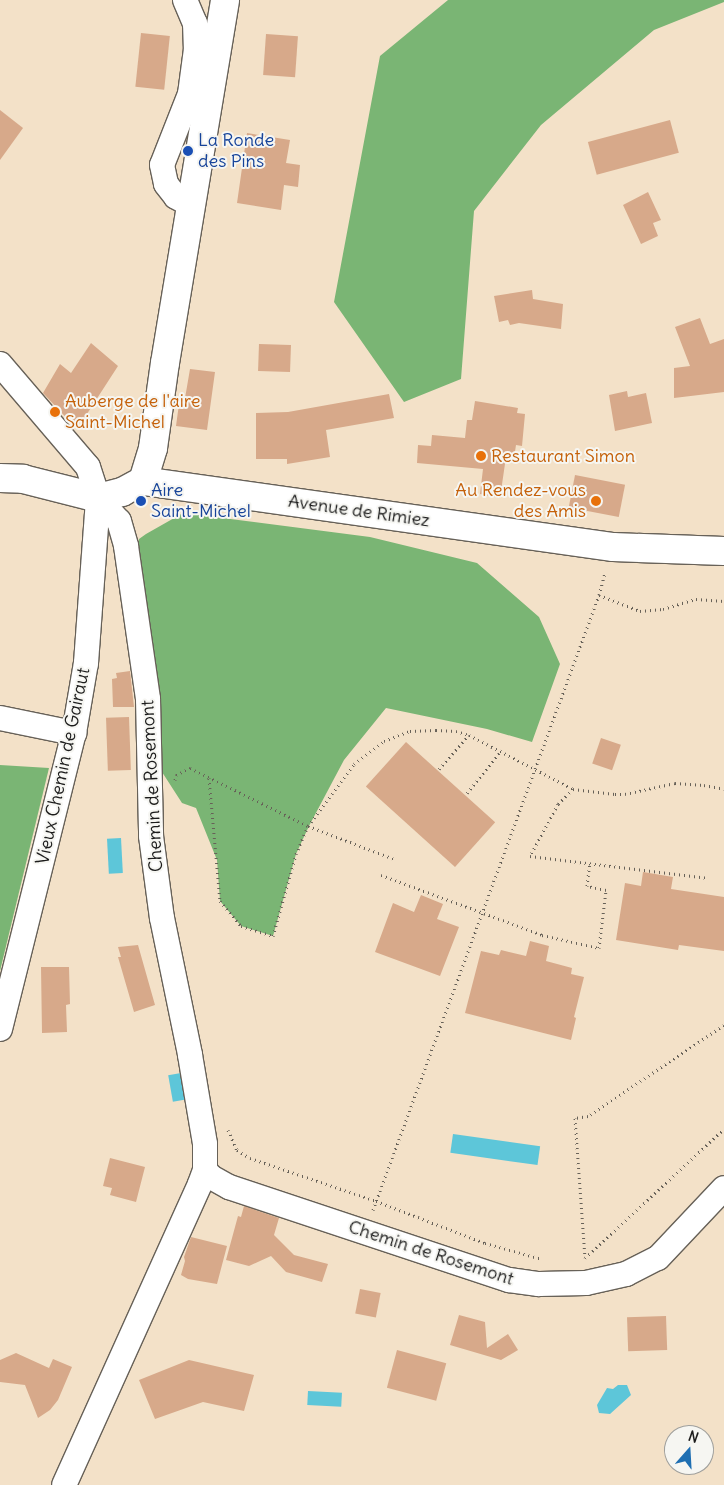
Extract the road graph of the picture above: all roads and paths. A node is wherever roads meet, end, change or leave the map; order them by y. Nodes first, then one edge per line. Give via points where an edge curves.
1 (185, 0) edge
2 (226, 0) edge
3 (191, 205) junction
4 (0, 364) edge
5 (0, 478) edge
6 (143, 481) junction
7 (98, 498) junction
8 (613, 547) junction
9 (724, 551) edge
10 (600, 595) junction
11 (724, 601) edge
12 (0, 718) edge
13 (74, 733) junction
14 (469, 735) junction
15 (502, 750) junction
16 (536, 768) junction
17 (439, 769) dead end
18 (209, 778) junction
19 (174, 784) dead end
20 (573, 789) junction
21 (724, 789) edge
22 (467, 793) dead end
23 (308, 826) junction
24 (394, 859) dead end
25 (590, 862) junction
26 (381, 875) dead end
27 (709, 878) dead end
28 (482, 913) junction
29 (724, 1025) edge
30 (0, 1028) edge
31 (227, 1124) dead end
32 (724, 1128) edge
33 (205, 1170) junction
34 (724, 1188) edge
35 (376, 1201) junction
36 (577, 1258) dead end
37 (585, 1258) junction
38 (552, 1259) dead end
39 (64, 1485) edge

1 - 3 street via 195,23 196,49 190,94 162,165 166,184 176,197
2 - 3 street
3 - 6 street via 153,448
4 - 7 street via 88,467
5 - 7 street via 23,478
6 - 7 street via 122,492
6 - 8 street, Avenue de Rimiez
7 - 13 street, Vieux Chemin de Gairaut via 86,663
7 - 33 street, Chemin de Rosemont via 119,522 126,546 148,699 152,845 162,918 205,1144
8 - 9 street, Avenue de Rimiez
8 - 10 path
10 - 11 path via 640,611 663,609 696,599
10 - 16 path
12 - 13 street
13 - 30 street, Vieux Chemin de Gairaut
14 - 15 path
14 - 17 path
14 - 23 path via 456,731 410,731 384,741 354,764
15 - 16 path
15 - 22 path
16 - 20 path
16 - 28 path
18 - 19 path via 190,768 176,775
18 - 23 path
18 - 23 path via 220,901 241,926 273,936 296,854
20 - 21 path via 625,794 675,784
20 - 25 path via 558,804 530,856
23 - 24 path
25 - 27 path
25 - 28 path via 586,886 606,890 599,948 542,935
26 - 28 path
28 - 35 path
29 - 37 path via 588,1116 576,1118
31 - 35 path via 237,1150 250,1158
32 - 37 path
33 - 34 street, Chemin de Rosemont via 230,1187 509,1280 539,1284 586,1283 626,1274 658,1258
33 - 39 street, Chemin de Rosemont
35 - 38 path via 485,1243
36 - 37 path

